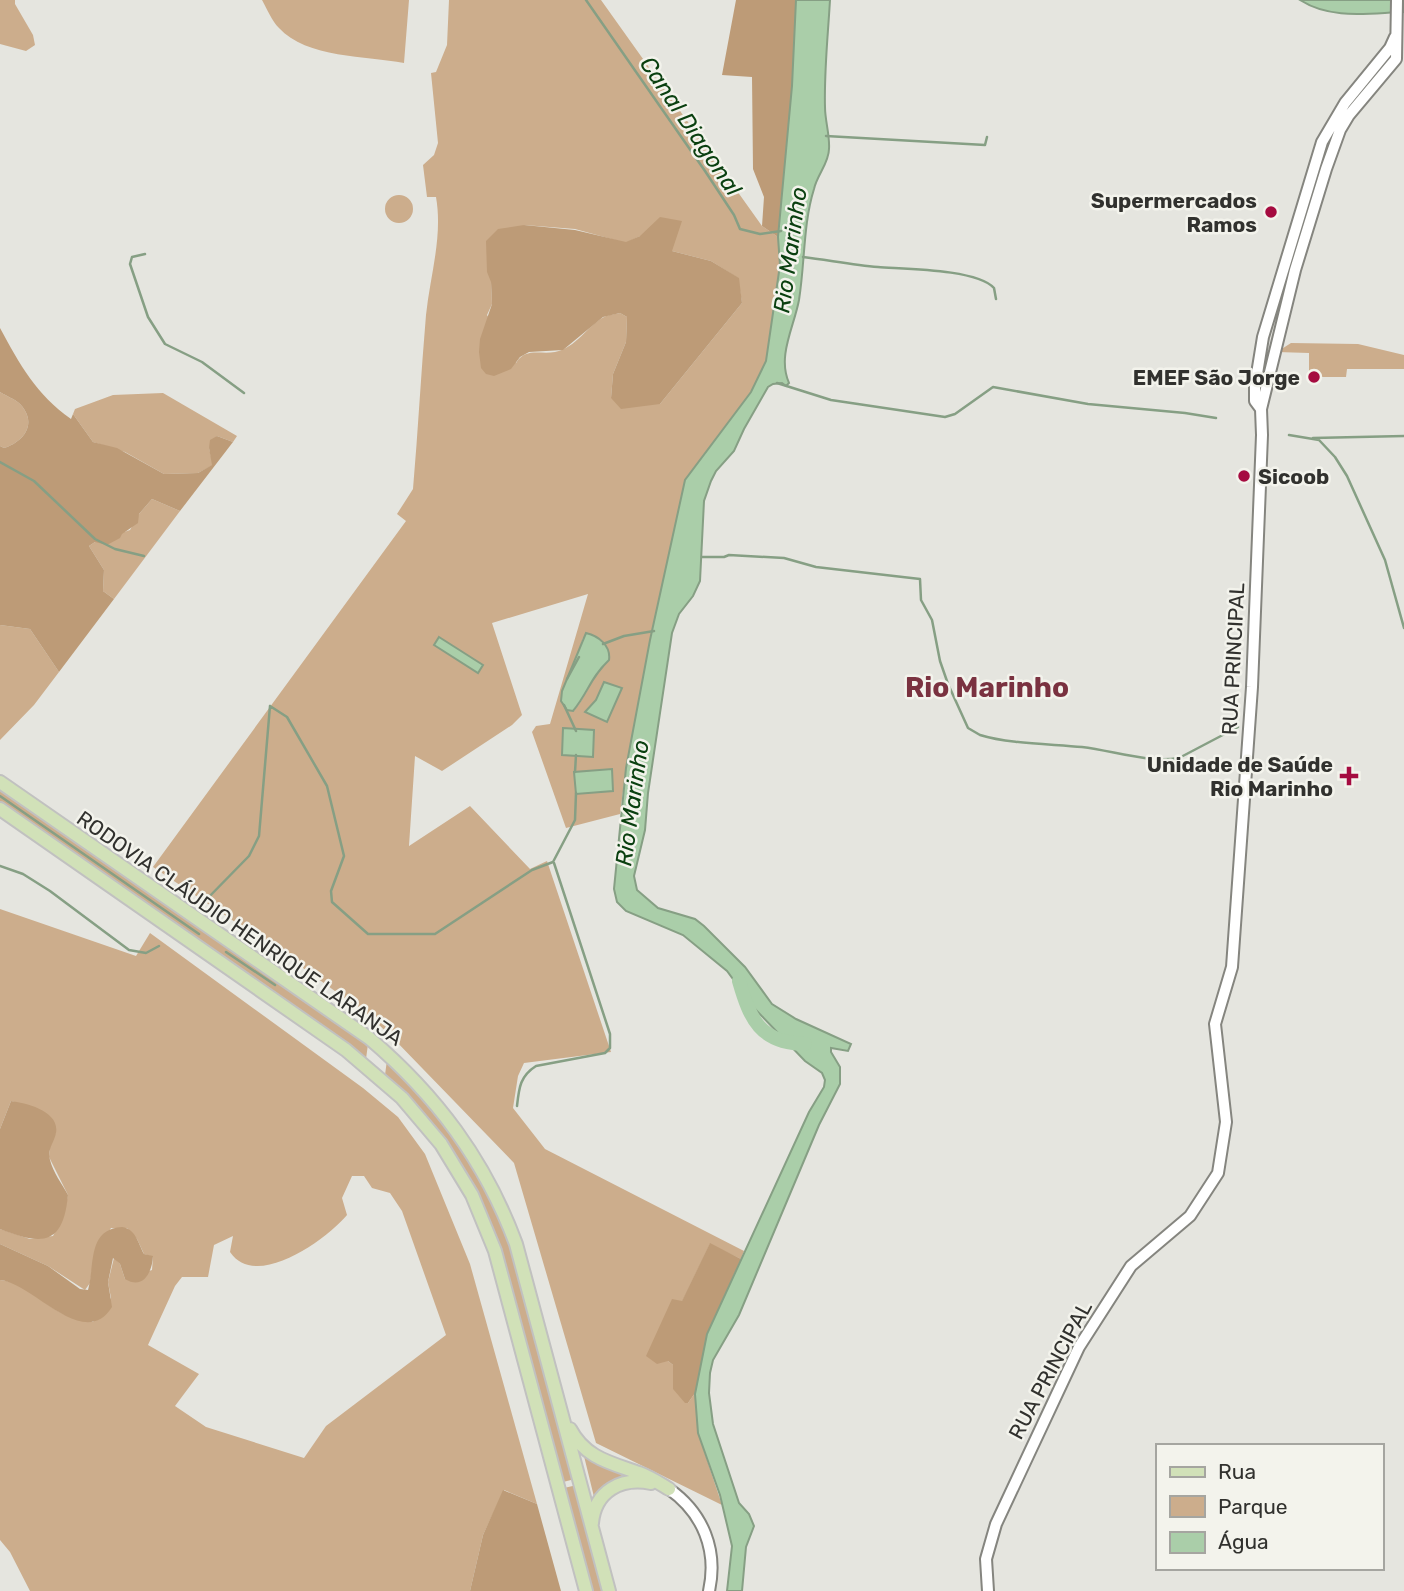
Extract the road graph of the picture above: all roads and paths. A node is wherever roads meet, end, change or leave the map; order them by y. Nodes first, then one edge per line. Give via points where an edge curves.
1 (1397, 0) edge
2 (0, 782) edge
3 (0, 809) edge
4 (559, 1403) junction
5 (669, 1489) junction
6 (593, 1531) junction
7 (584, 1586) edge
8 (609, 1591) edge
9 (709, 1591) edge
10 (988, 1591) edge

1 - 10 main road, RUA PRINCIPAL via 1397,34 1390,48 1331,122 1322,142 1262,337 1255,386 1262,427 1252,687 1232,967 1215,1024 1226,1122 1218,1174 1189,1216 1131,1266 1075,1353 996,1524 986,1559
2 - 4 main road, RODOVIA CLÁUDIO HENRIQUE LARANJA via 369,1038 446,1114 471,1149 509,1224
3 - 7 main road, RODOVIA CLÁUDIO HENRIQUE LARANJA via 365,1065 416,1113 446,1152 472,1195 501,1270
4 - 5 main road via 573,1434 587,1451
4 - 6 main road, RODOVIA CLÁUDIO HENRIQUE LARANJA
5 - 6 main road via 636,1481 617,1485 597,1504
5 - 9 main road via 692,1510 705,1533 712,1563
6 - 8 main road, RODOVIA CLÁUDIO HENRIQUE LARANJA

